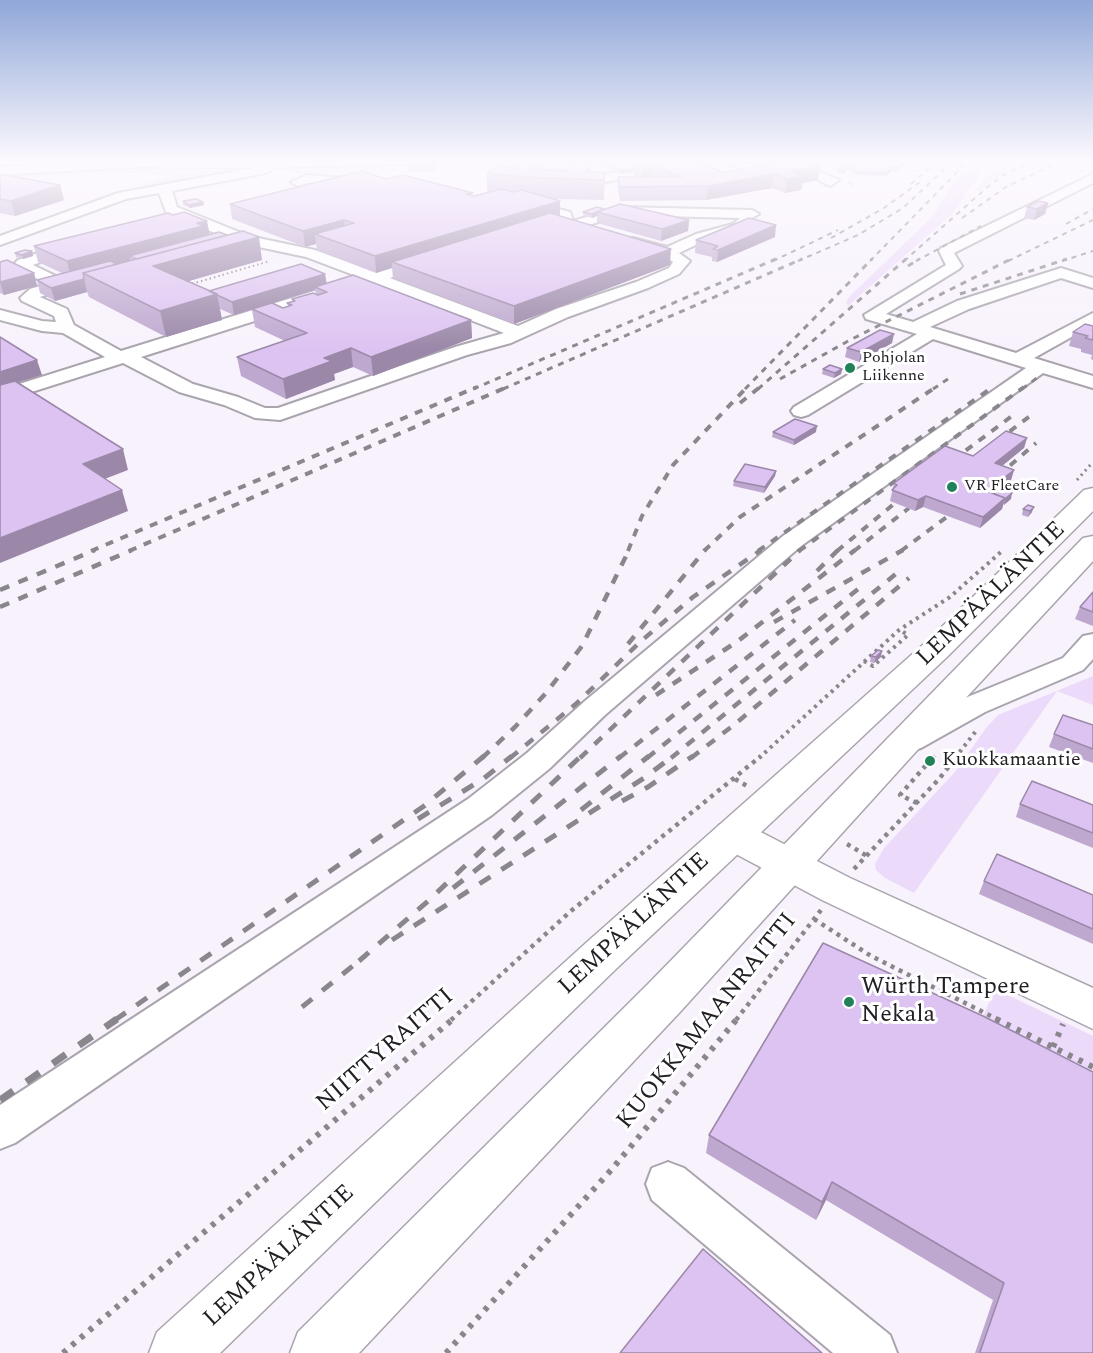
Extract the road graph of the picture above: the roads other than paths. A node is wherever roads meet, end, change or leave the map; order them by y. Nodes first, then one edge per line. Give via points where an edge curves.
1 (48, 223) edge
2 (195, 223) edge
3 (571, 223) edge
4 (666, 223) edge
5 (742, 223) edge
6 (1002, 223) edge
7 (564, 225) joint
8 (689, 231) junction
9 (598, 232) edge
10 (619, 238) edge
11 (92, 240) edge
12 (0, 241) edge
13 (216, 242) edge
14 (241, 245) junction
15 (668, 252) junction
16 (446, 255) edge
17 (275, 261) road end
18 (97, 274) edge
19 (375, 278) junction
20 (323, 281) edge
21 (1093, 283) edge
22 (60, 284) junction
23 (343, 289) junction
24 (69, 300) edge
25 (48, 306) junction
26 (0, 315) edge
27 (1093, 318) edge
28 (67, 328) junction
29 (1073, 329) junction
30 (922, 331) junction
31 (517, 332) junction
32 (1093, 335) edge
33 (122, 357) junction
34 (1022, 362) junction
35 (1093, 382) edge
36 (0, 396) edge
37 (801, 411) dead end
38 (1083, 491) edge
39 (1093, 544) edge
40 (1093, 642) edge
41 (898, 748) junction
42 (733, 835) junction
43 (789, 865) junction
44 (1078, 1016) edge
45 (0, 1129) edge
46 (668, 1184) dead end
47 (178, 1353) edge
48 (319, 1353) edge
49 (872, 1353) edge

1 - 12 street
2 - 14 street
3 - 7 street
4 - 8 street
5 - 8 street via 738,227
6 - 30 street via 946,251 954,266 872,315
7 - 9 street
8 - 15 street
10 - 15 street
11 - 22 street via 23,262
13 - 14 street
14 - 17 street
14 - 19 street via 310,253
15 - 31 street via 682,261 674,271
16 - 19 street
18 - 22 street
19 - 23 street
19 - 31 street
20 - 23 street
21 - 30 street via 1061,273 963,305
22 - 25 street via 36,291 28,298
23 - 33 street
24 - 25 street
25 - 28 street via 62,313
26 - 28 street
27 - 29 street
28 - 33 street
29 - 32 street
29 - 34 street
30 - 34 street
30 - 37 street
31 - 33 street via 280,414 262,414 231,400 186,388
33 - 36 street
34 - 35 street
34 - 45 street via 792,541 480,807
38 - 42 main road, LEMPÄÄLÄNTIE via 966,622
39 - 41 main road, LEMPÄÄLÄNTIE
40 - 41 street via 1073,664 975,705
41 - 43 main road, LEMPÄÄLÄNTIE
42 - 43 main road
42 - 47 main road, LEMPÄÄLÄNTIE
43 - 44 main road via 825,904
43 - 48 main road, LEMPÄÄLÄNTIE
46 - 49 street

